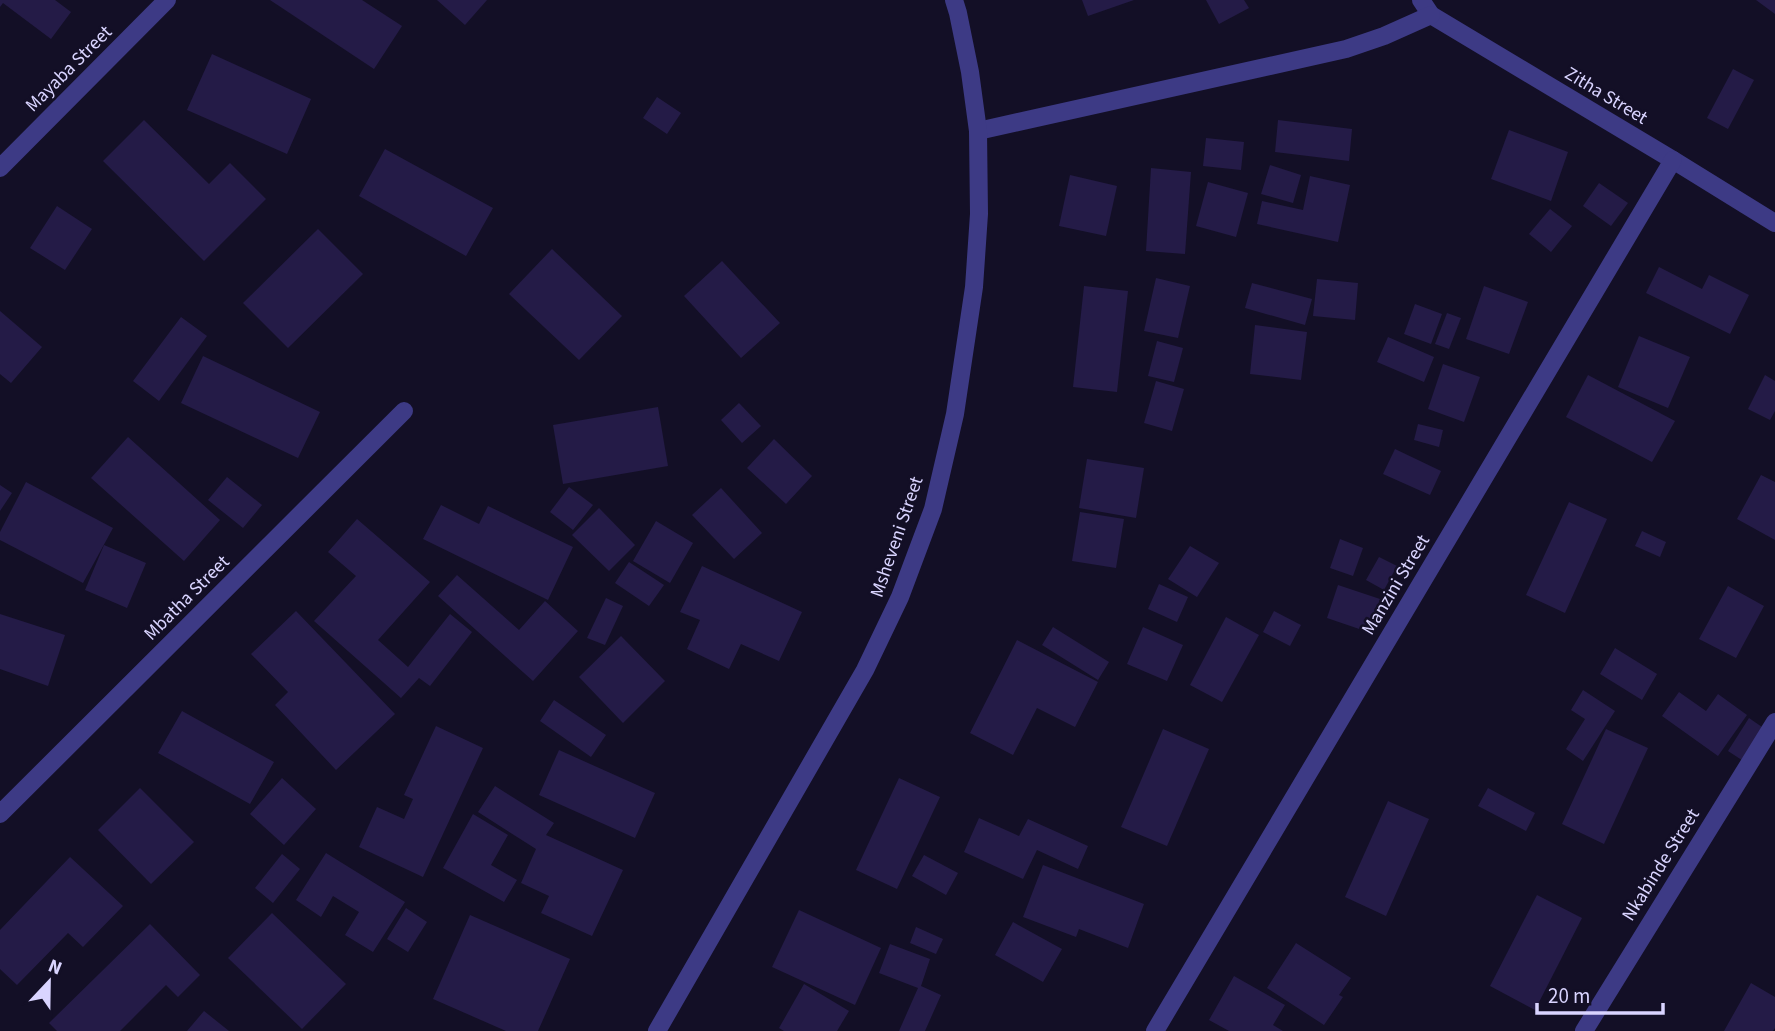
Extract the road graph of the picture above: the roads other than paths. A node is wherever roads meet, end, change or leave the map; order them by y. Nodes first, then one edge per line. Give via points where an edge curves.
1 (167, 0) edge
2 (954, 0) edge
3 (1426, 8) edge
4 (978, 131) junction
5 (1673, 160) junction
6 (0, 168) edge
7 (1775, 223) edge
8 (404, 411) dead end
9 (1775, 722) edge
10 (0, 814) edge
11 (657, 1031) edge
12 (1155, 1031) edge
13 (1584, 1031) edge

1 - 6 street, Mayaba Street
2 - 4 street, Msheveni Street
3 - 4 street via 1384,36 1346,49
3 - 5 street, Zitha Street
4 - 11 street, Msheveni Street via 974,287 955,414 933,509 900,597 865,670
5 - 7 street, Zitha Street
5 - 12 street, Manzini Street
8 - 10 street, Mbatha Street
9 - 13 street, Nkabinde Street

